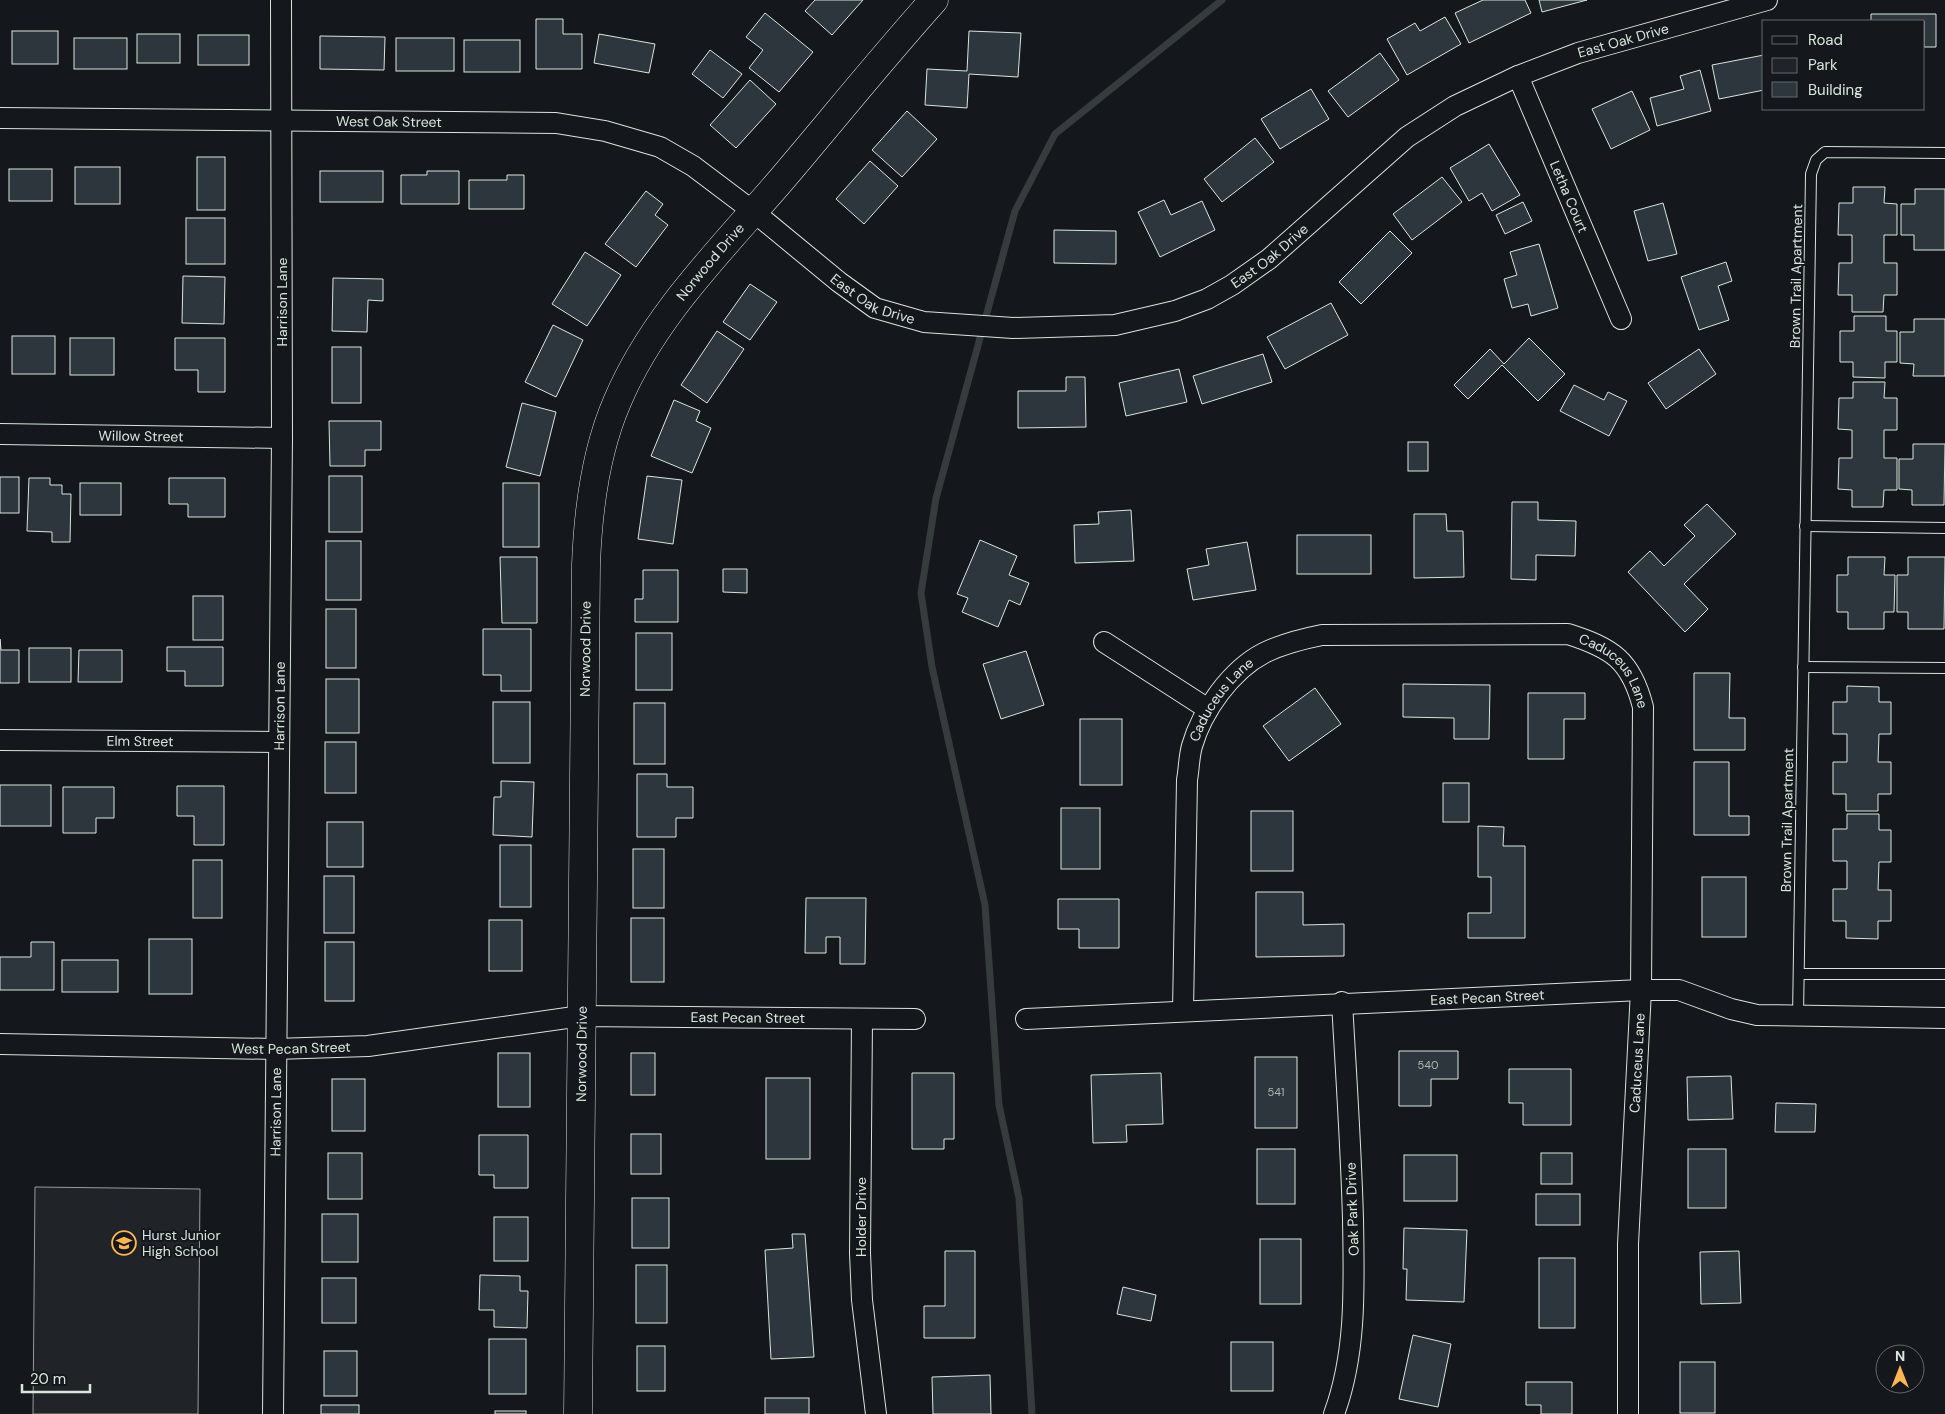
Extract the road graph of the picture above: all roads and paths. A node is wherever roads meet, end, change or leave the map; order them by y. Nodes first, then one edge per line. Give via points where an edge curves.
1 (281, 0) edge
2 (934, 0) edge
3 (1767, 0) edge
4 (1518, 76) junction
5 (0, 118) edge
6 (282, 120) junction
7 (1945, 153) edge
8 (754, 212) junction
9 (1621, 319) dead end
10 (0, 434) edge
11 (282, 438) junction
12 (1805, 526) junction
13 (1945, 528) edge
14 (1104, 642) dead end
15 (1803, 667) junction
16 (1945, 668) edge
17 (1208, 709) junction
18 (0, 740) edge
19 (279, 742) junction
20 (1799, 974) junction
21 (1945, 974) edge
22 (1641, 990) junction
23 (1342, 1002) junction
24 (1183, 1011) junction
25 (581, 1016) junction
26 (1798, 1017) junction
27 (1945, 1018) edge
28 (915, 1019) dead end
29 (1026, 1019) dead end
30 (862, 1020) junction
31 (0, 1044) edge
32 (275, 1049) junction
33 (273, 1414) edge
34 (578, 1414) edge
35 (876, 1414) edge
36 (1334, 1414) edge
37 (1628, 1414) edge

1 - 6 street, Harrison Lane
2 - 8 street, Norwood Drive
3 - 4 street, East Oak Drive via 1578,53
4 - 8 street, East Oak Drive via 1455,106 1407,137 1270,258 1232,286 1175,310 1115,325 1013,328 924,322 875,308
4 - 9 street, Letha Court
5 - 6 street, West Oak Street
6 - 8 street, West Oak Street via 556,123 605,131 660,147 693,166
6 - 11 street, Harrison Lane
7 - 12 lane, Brown Trail Apartment via 1826,152 1816,160 1811,174
8 - 25 street, Norwood Drive via 680,298 645,349 616,404 598,460 587,532
10 - 11 street, Willow Street
11 - 19 street, Harrison Lane
12 - 13 lane
12 - 15 lane, Brown Trail Apartment
14 - 17 street
15 - 16 lane
15 - 20 lane, Brown Trail Apartment
17 - 22 street, Caduceus Lane via 1242,669 1262,654 1322,634 1568,634 1597,644 1621,660 1637,684 1643,707
17 - 24 street, Caduceus Lane via 1192,745 1187,780
18 - 19 street, Elm Street
19 - 32 street, Harrison Lane
20 - 21 lane
20 - 26 lane, Brown Trail Apartment
22 - 23 street, East Pecan Street
22 - 26 street, East Pecan Street via 1679,990 1757,1015
22 - 37 street, Caduceus Lane via 1628,1244
23 - 24 street, East Pecan Street
23 - 36 street, Oak Park Drive via 1355,1298 1346,1366
24 - 29 street, East Pecan Street
25 - 30 street, East Pecan Street
25 - 32 street, West Pecan Street via 368,1046
25 - 34 street, Norwood Drive
26 - 27 street, East Pecan Street
28 - 30 street, East Pecan Street
30 - 35 street, Holder Drive via 860,1253 862,1300
31 - 32 street, West Pecan Street
32 - 33 street, Harrison Lane

